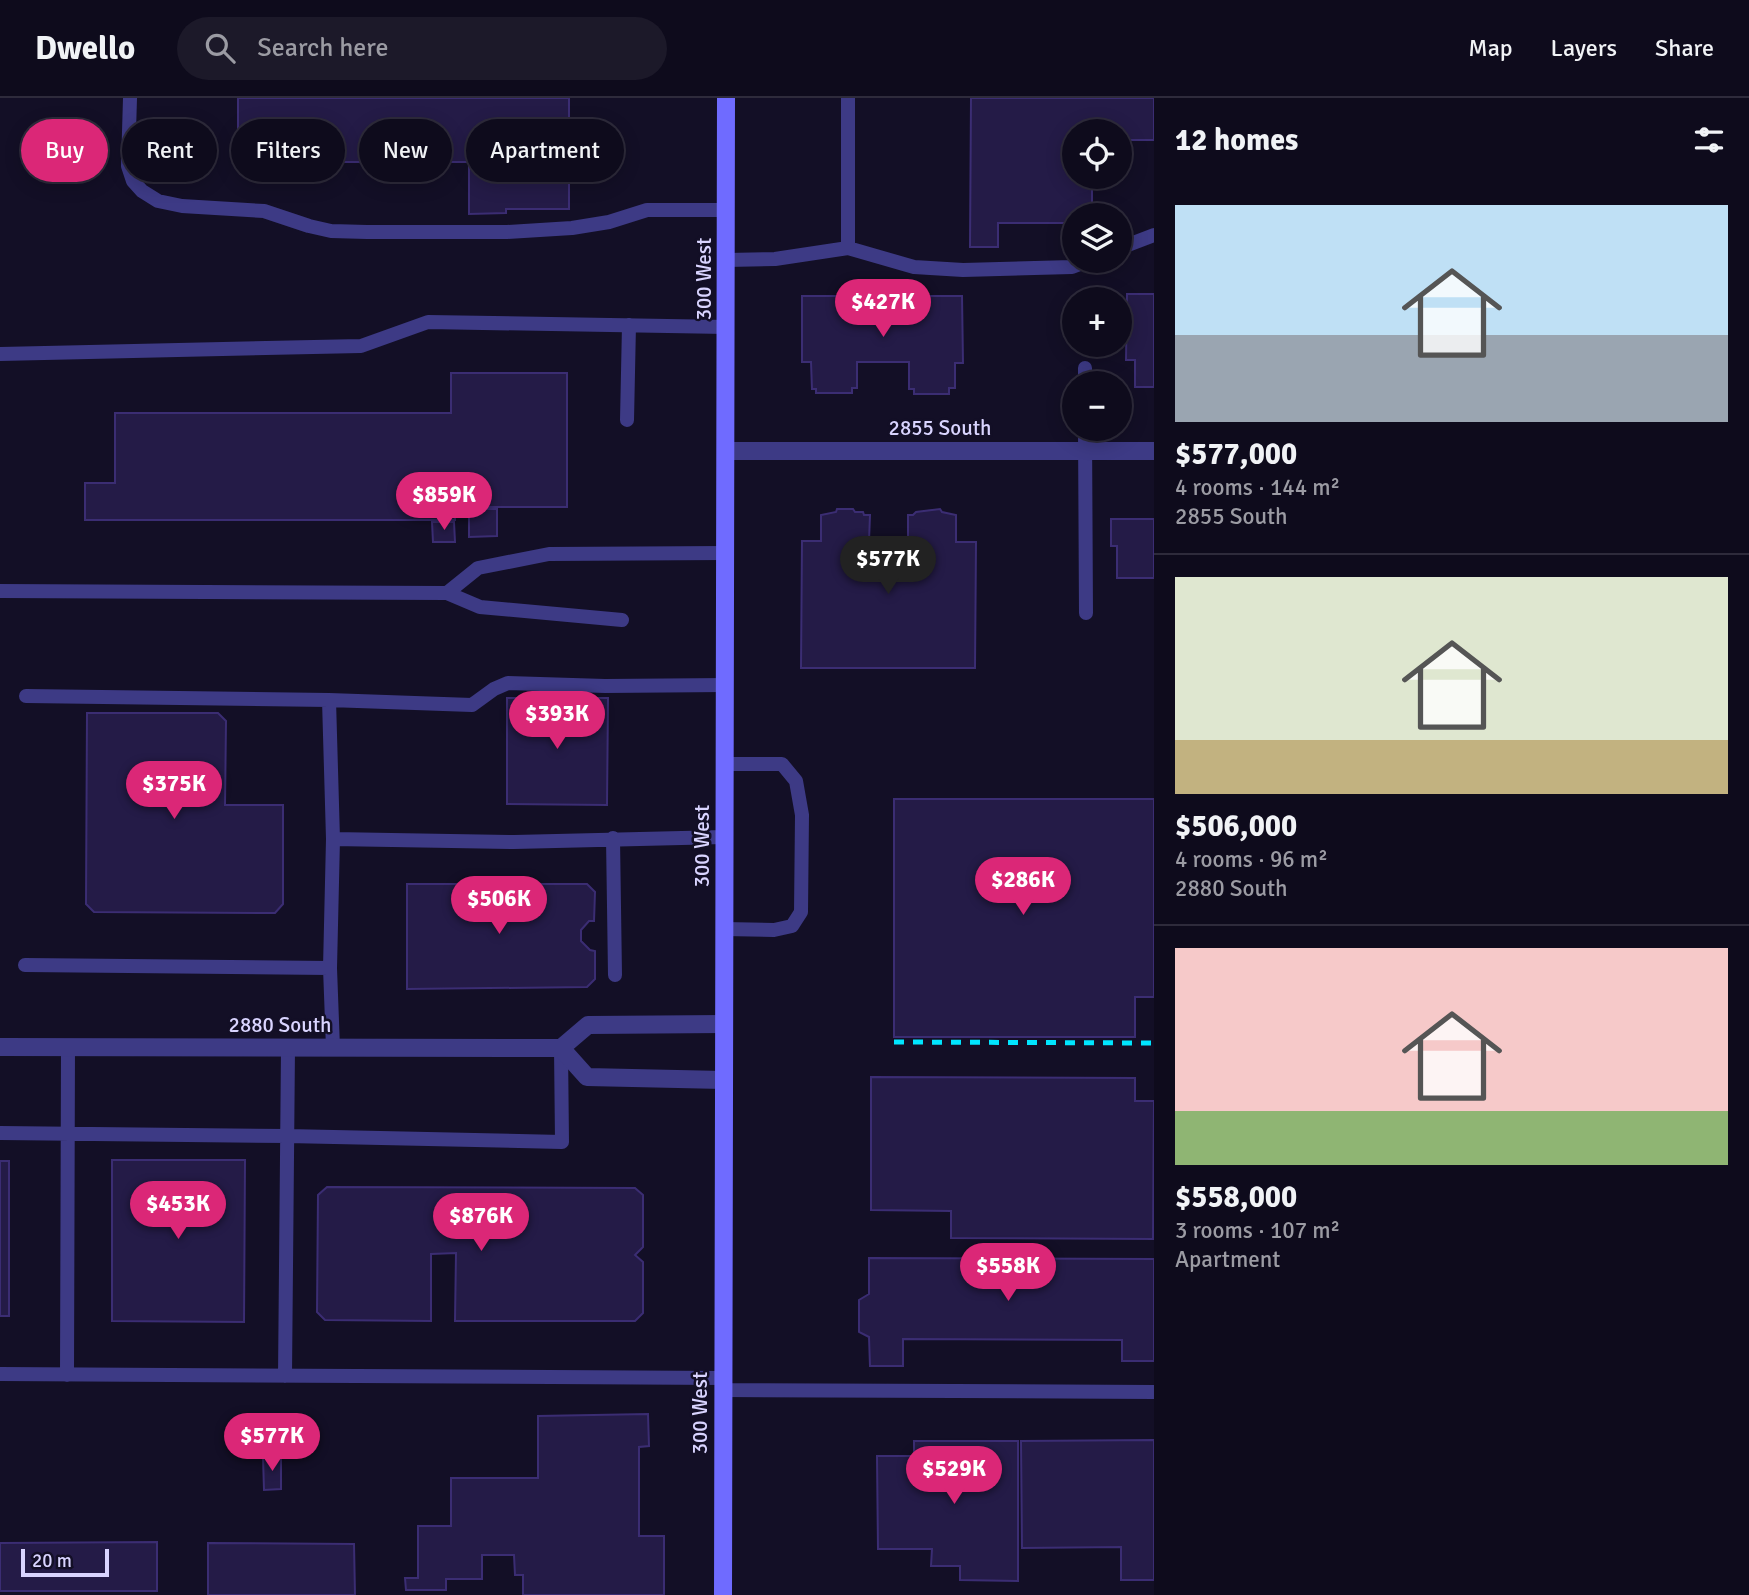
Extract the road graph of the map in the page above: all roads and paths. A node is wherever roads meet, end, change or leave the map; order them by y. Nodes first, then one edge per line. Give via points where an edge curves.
1 (130, 98) edge
2 (726, 98) edge
3 (848, 98) edge
4 (726, 210) junction
5 (1154, 235) edge
6 (1132, 243) edge
7 (848, 248) junction
8 (727, 260) junction
9 (1062, 267) edge
10 (629, 325) junction
11 (726, 327) junction
12 (0, 354) edge
13 (627, 420) dead end
14 (1086, 441) edge
15 (726, 451) junction
16 (1086, 451) junction
17 (1154, 451) edge
18 (725, 553) junction
19 (0, 591) edge
20 (447, 593) junction
21 (1086, 613) dead end
22 (622, 620) dead end
23 (726, 685) junction
24 (26, 696) dead end
25 (329, 700) junction
26 (725, 764) junction
27 (724, 837) junction
28 (613, 838) junction
29 (332, 839) junction
30 (724, 929) junction
31 (25, 965) dead end
32 (330, 968) junction
33 (615, 975) dead end
34 (724, 1024) junction
35 (0, 1047) edge
36 (68, 1047) junction
37 (288, 1048) junction
38 (332, 1048) junction
39 (561, 1048) junction
40 (723, 1080) junction
41 (0, 1133) edge
42 (69, 1134) junction
43 (287, 1136) junction
44 (0, 1374) edge
45 (67, 1375) junction
46 (285, 1376) junction
47 (723, 1384) junction
48 (1154, 1392) edge
49 (723, 1595) edge

1 - 4 lane via 128,166 133,181 159,201 183,206 264,211 331,231 367,232 507,232 572,228 647,210
2 - 4 main road, 300 West
3 - 7 lane
4 - 8 main road, 300 West
5 - 6 lane
7 - 8 lane via 775,259
7 - 9 lane via 914,267
8 - 11 main road, 300 West
10 - 11 lane
10 - 12 lane via 428,322 360,346
10 - 13 lane
11 - 15 main road, 300 West
14 - 16 lane
15 - 16 street, 2855 South
15 - 18 main road, 300 West
16 - 17 street, 2855 South
16 - 21 lane
18 - 20 lane via 549,554 478,568
18 - 23 main road, 300 West
19 - 20 lane
20 - 22 lane via 480,607
23 - 25 lane via 508,683 472,705
23 - 26 main road, 300 West
24 - 25 lane
25 - 29 lane
26 - 27 main road, 300 West
26 - 30 lane via 782,764 796,781 802,814 801,912 792,926
27 - 28 lane
27 - 30 main road, 300 West
28 - 29 lane via 514,842
28 - 33 lane
29 - 32 lane
30 - 34 main road, 300 West
31 - 32 lane
32 - 38 lane
34 - 39 street via 588,1025
34 - 40 main road, 300 West
35 - 36 street, 2880 South
36 - 37 street, 2880 South
36 - 42 lane
37 - 38 street, 2880 South
37 - 43 lane
38 - 39 street, 2880 South
39 - 40 street via 587,1077
39 - 43 lane via 562,1142
40 - 47 main road, 300 West
41 - 42 lane
42 - 43 lane
42 - 45 lane
43 - 46 lane
44 - 45 lane
45 - 46 lane
46 - 47 lane
47 - 48 lane
47 - 49 main road, 300 West

